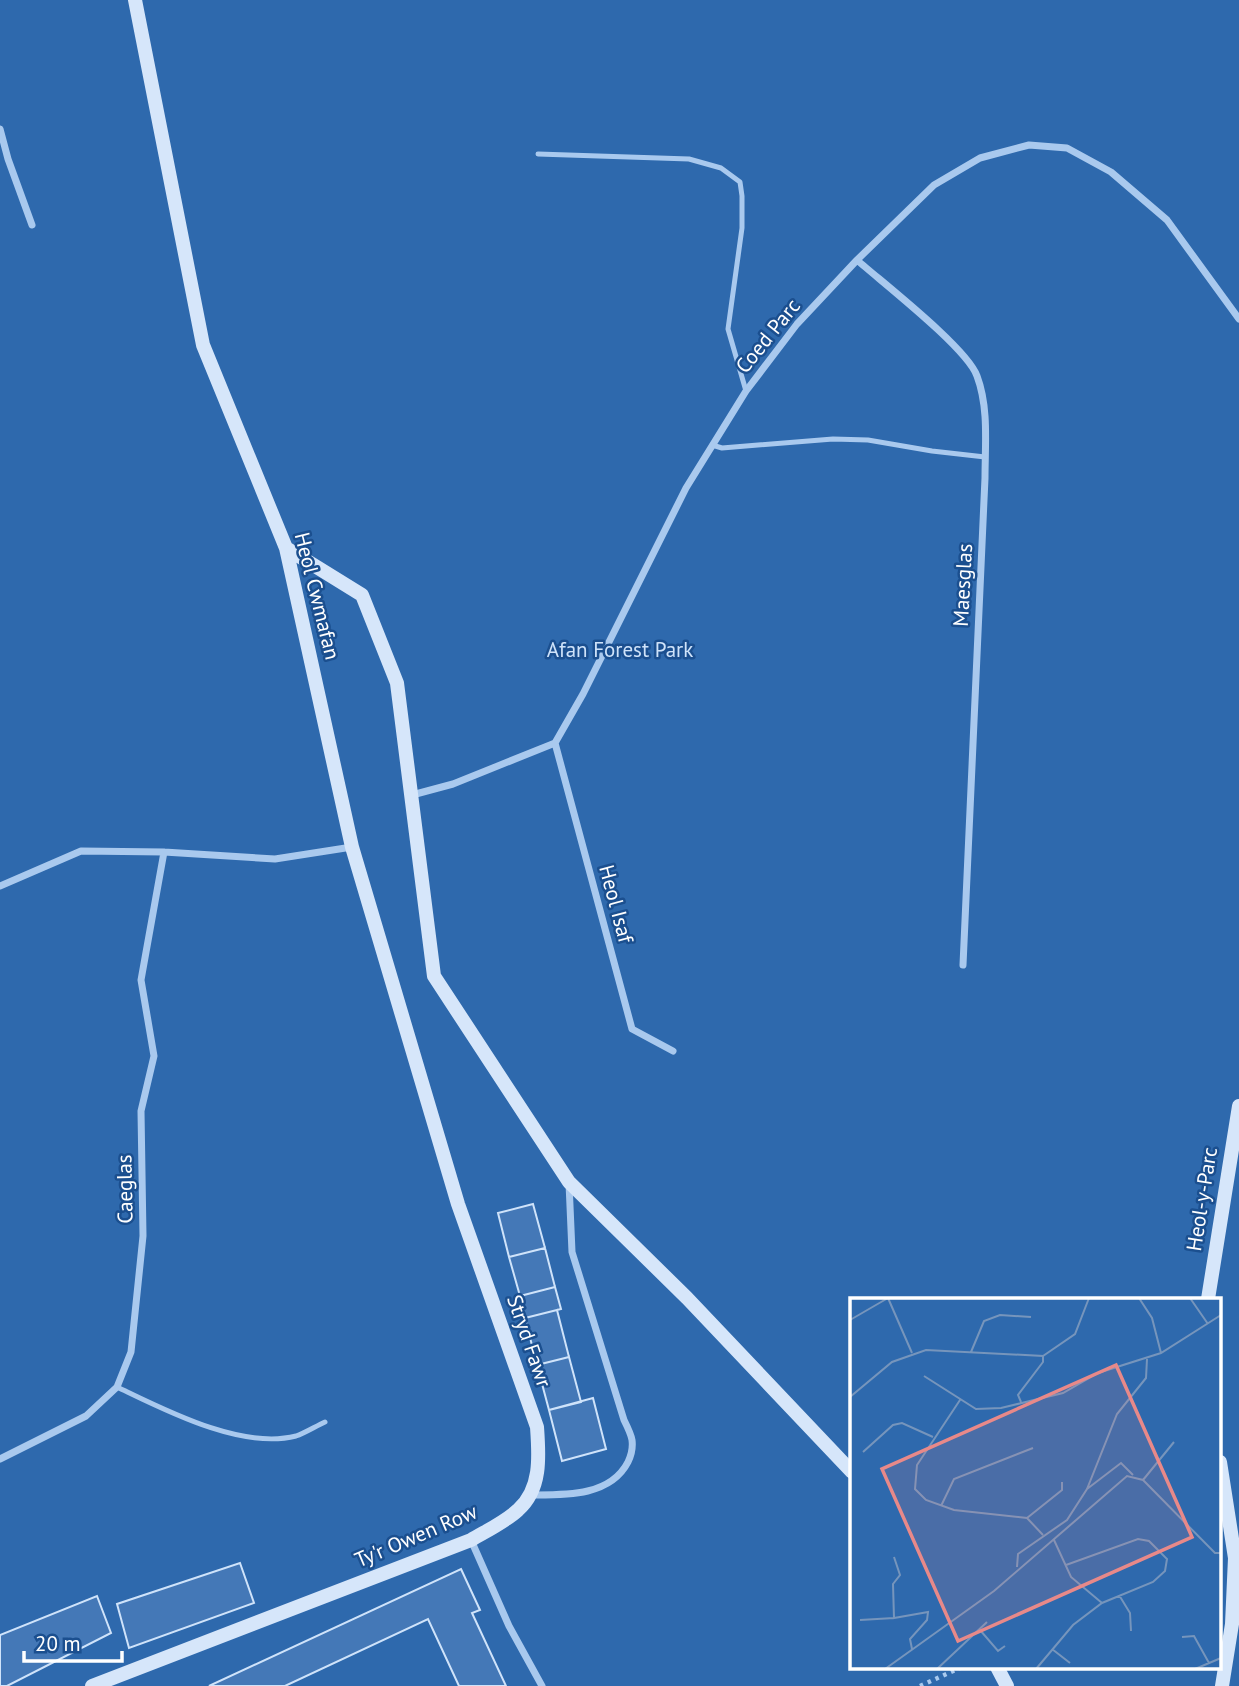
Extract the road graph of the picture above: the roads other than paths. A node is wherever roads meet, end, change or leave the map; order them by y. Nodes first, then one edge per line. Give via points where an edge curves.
1 (135, 0) edge
2 (0, 129) edge
3 (538, 155) dead end
4 (4, 161) edge
5 (32, 225) dead end
6 (857, 260) junction
7 (1239, 319) edge
8 (746, 391) junction
9 (712, 445) junction
10 (985, 457) junction
11 (286, 548) junction
12 (555, 743) junction
13 (412, 794) junction
14 (352, 847) junction
15 (164, 852) junction
16 (0, 886) edge
17 (963, 965) dead end
18 (673, 1051) dead end
19 (1239, 1106) edge
20 (569, 1182) junction
21 (458, 1204) joint
22 (1208, 1298) edge
23 (117, 1387) junction
24 (325, 1422) dead end
25 (0, 1459) edge
26 (850, 1470) edge
27 (1222, 1475) edge
28 (530, 1495) junction
29 (471, 1540) junction
30 (998, 1668) edge
31 (92, 1686) edge
32 (542, 1686) edge
33 (1007, 1686) edge
34 (1222, 1686) edge

1 - 11 main road, Heol Cwmafan via 203,345
2 - 4 street
3 - 8 lane via 689,159 721,168 740,182 742,228 728,329
4 - 5 street
6 - 7 street, Coed Parc via 933,185 980,158 1029,145 1067,148 1111,172 1167,220
6 - 8 street, Coed Parc via 797,324
6 - 10 street, Maesglas via 957,348 977,373 985,406
8 - 9 street, Coed Parc
9 - 10 lane via 868,440
9 - 12 street, Coed Parc
10 - 17 street, Maesglas
11 - 13 main road via 362,595 397,682
11 - 14 main road, Heol Cwmafan
12 - 13 street via 453,784
12 - 18 street, Heol Isaf via 632,1029
13 - 20 main road via 434,976
14 - 15 street via 275,859
14 - 21 main road, Heol Cwmafan
15 - 16 street via 81,851
15 - 23 street, Caeglas via 141,980 154,1056 141,1111 143,1236 131,1352
19 - 22 main road, Heol-y-Parc
20 - 26 main road
20 - 28 street via 572,1252 632,1440 631,1455 611,1483 570,1495
21 - 28 main road, Stryd Fawr via 537,1427 539,1458
23 - 24 lane via 174,1414 262,1439 296,1436
23 - 25 street, Caeglas via 86,1416
27 - 34 main road via 1235,1558 1233,1624
28 - 29 main road, Ty'r Owen Row via 519,1510
29 - 31 main road, Ty'r Owen Row
29 - 32 street
30 - 33 main road

